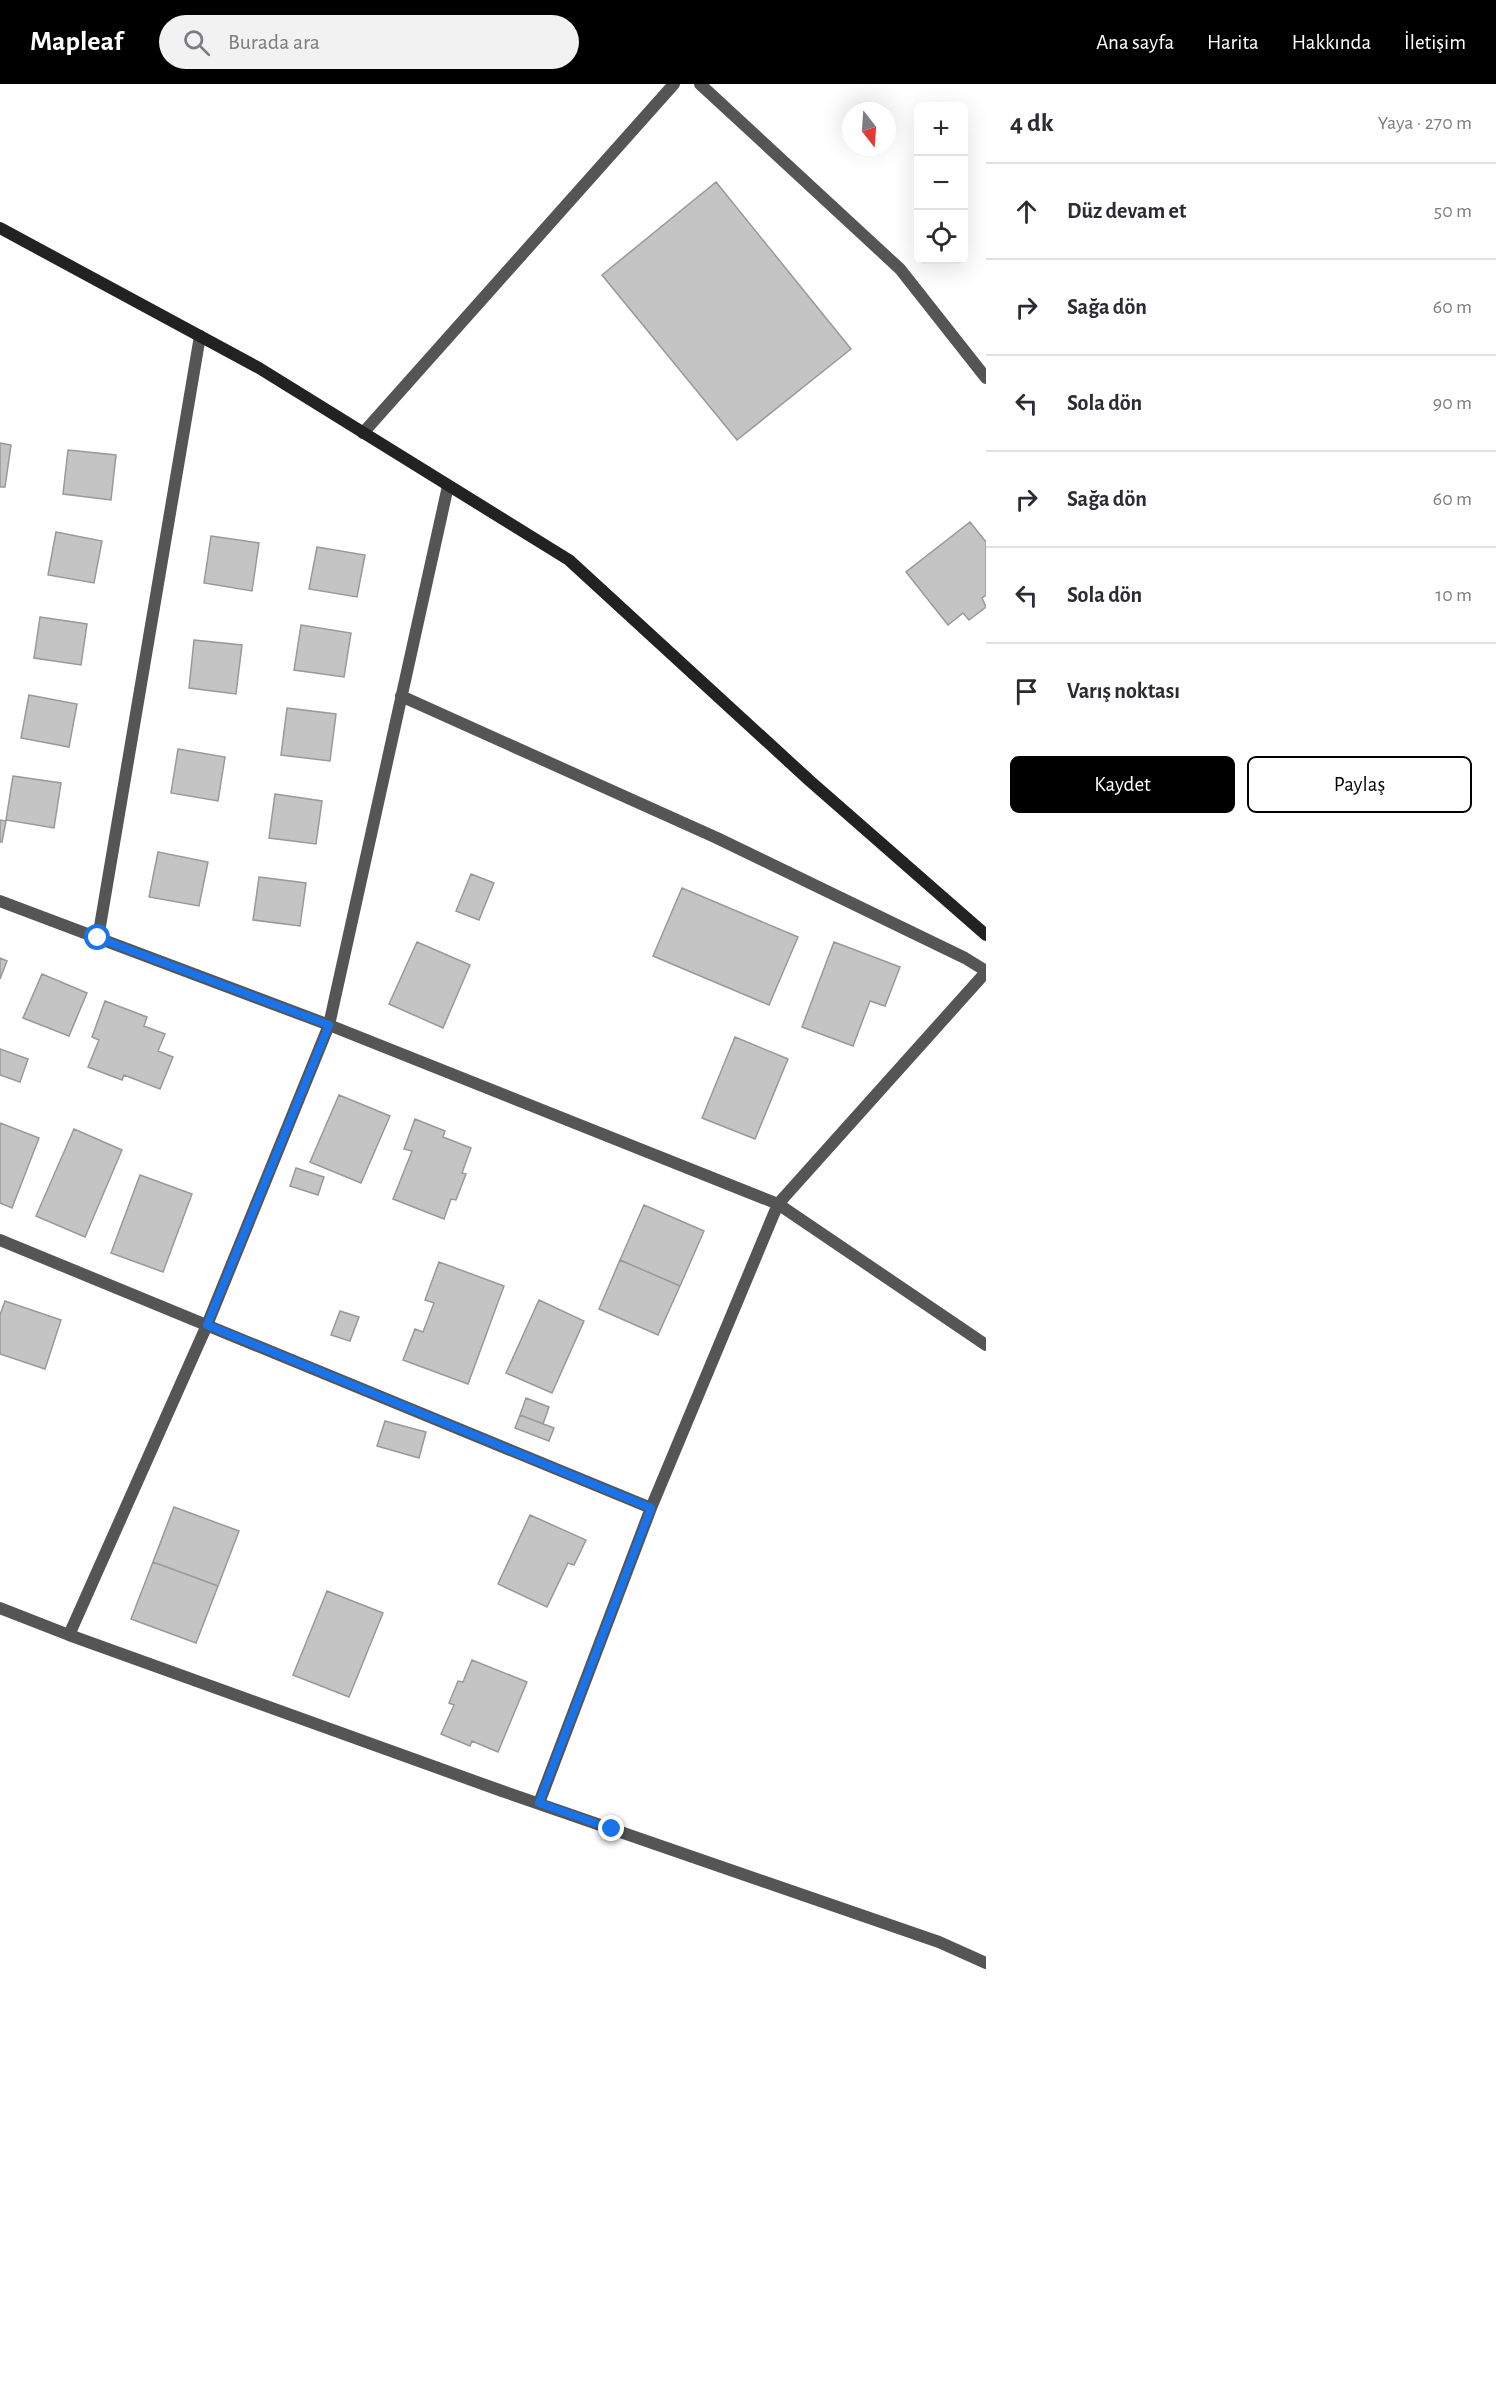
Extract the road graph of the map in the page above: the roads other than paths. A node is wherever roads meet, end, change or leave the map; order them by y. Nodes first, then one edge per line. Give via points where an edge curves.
1 (674, 84) edge
2 (700, 84) edge
3 (0, 228) edge
4 (200, 336) junction
5 (986, 378) edge
6 (363, 433) junction
7 (448, 486) junction
8 (401, 696) junction
9 (0, 901) edge
10 (986, 935) edge
11 (98, 938) junction
12 (986, 972) edge
13 (329, 1025) junction
14 (778, 1204) junction
15 (0, 1240) edge
16 (207, 1325) junction
17 (986, 1345) edge
18 (651, 1508) junction
19 (0, 1608) edge
20 (69, 1635) junction
21 (539, 1803) junction
22 (986, 1963) edge

1 - 6 street
2 - 5 street via 900,269
3 - 4 main road
4 - 6 main road
4 - 11 street
6 - 7 main road
7 - 8 street
7 - 10 main road via 569,560 810,781
8 - 12 street via 717,838 965,958
8 - 13 street
9 - 11 street
11 - 13 street
12 - 14 street
13 - 14 street
13 - 16 street
14 - 17 street
14 - 18 street
15 - 16 street
16 - 18 street
16 - 20 street
18 - 21 street
19 - 20 street
20 - 21 street
21 - 22 street via 939,1942

